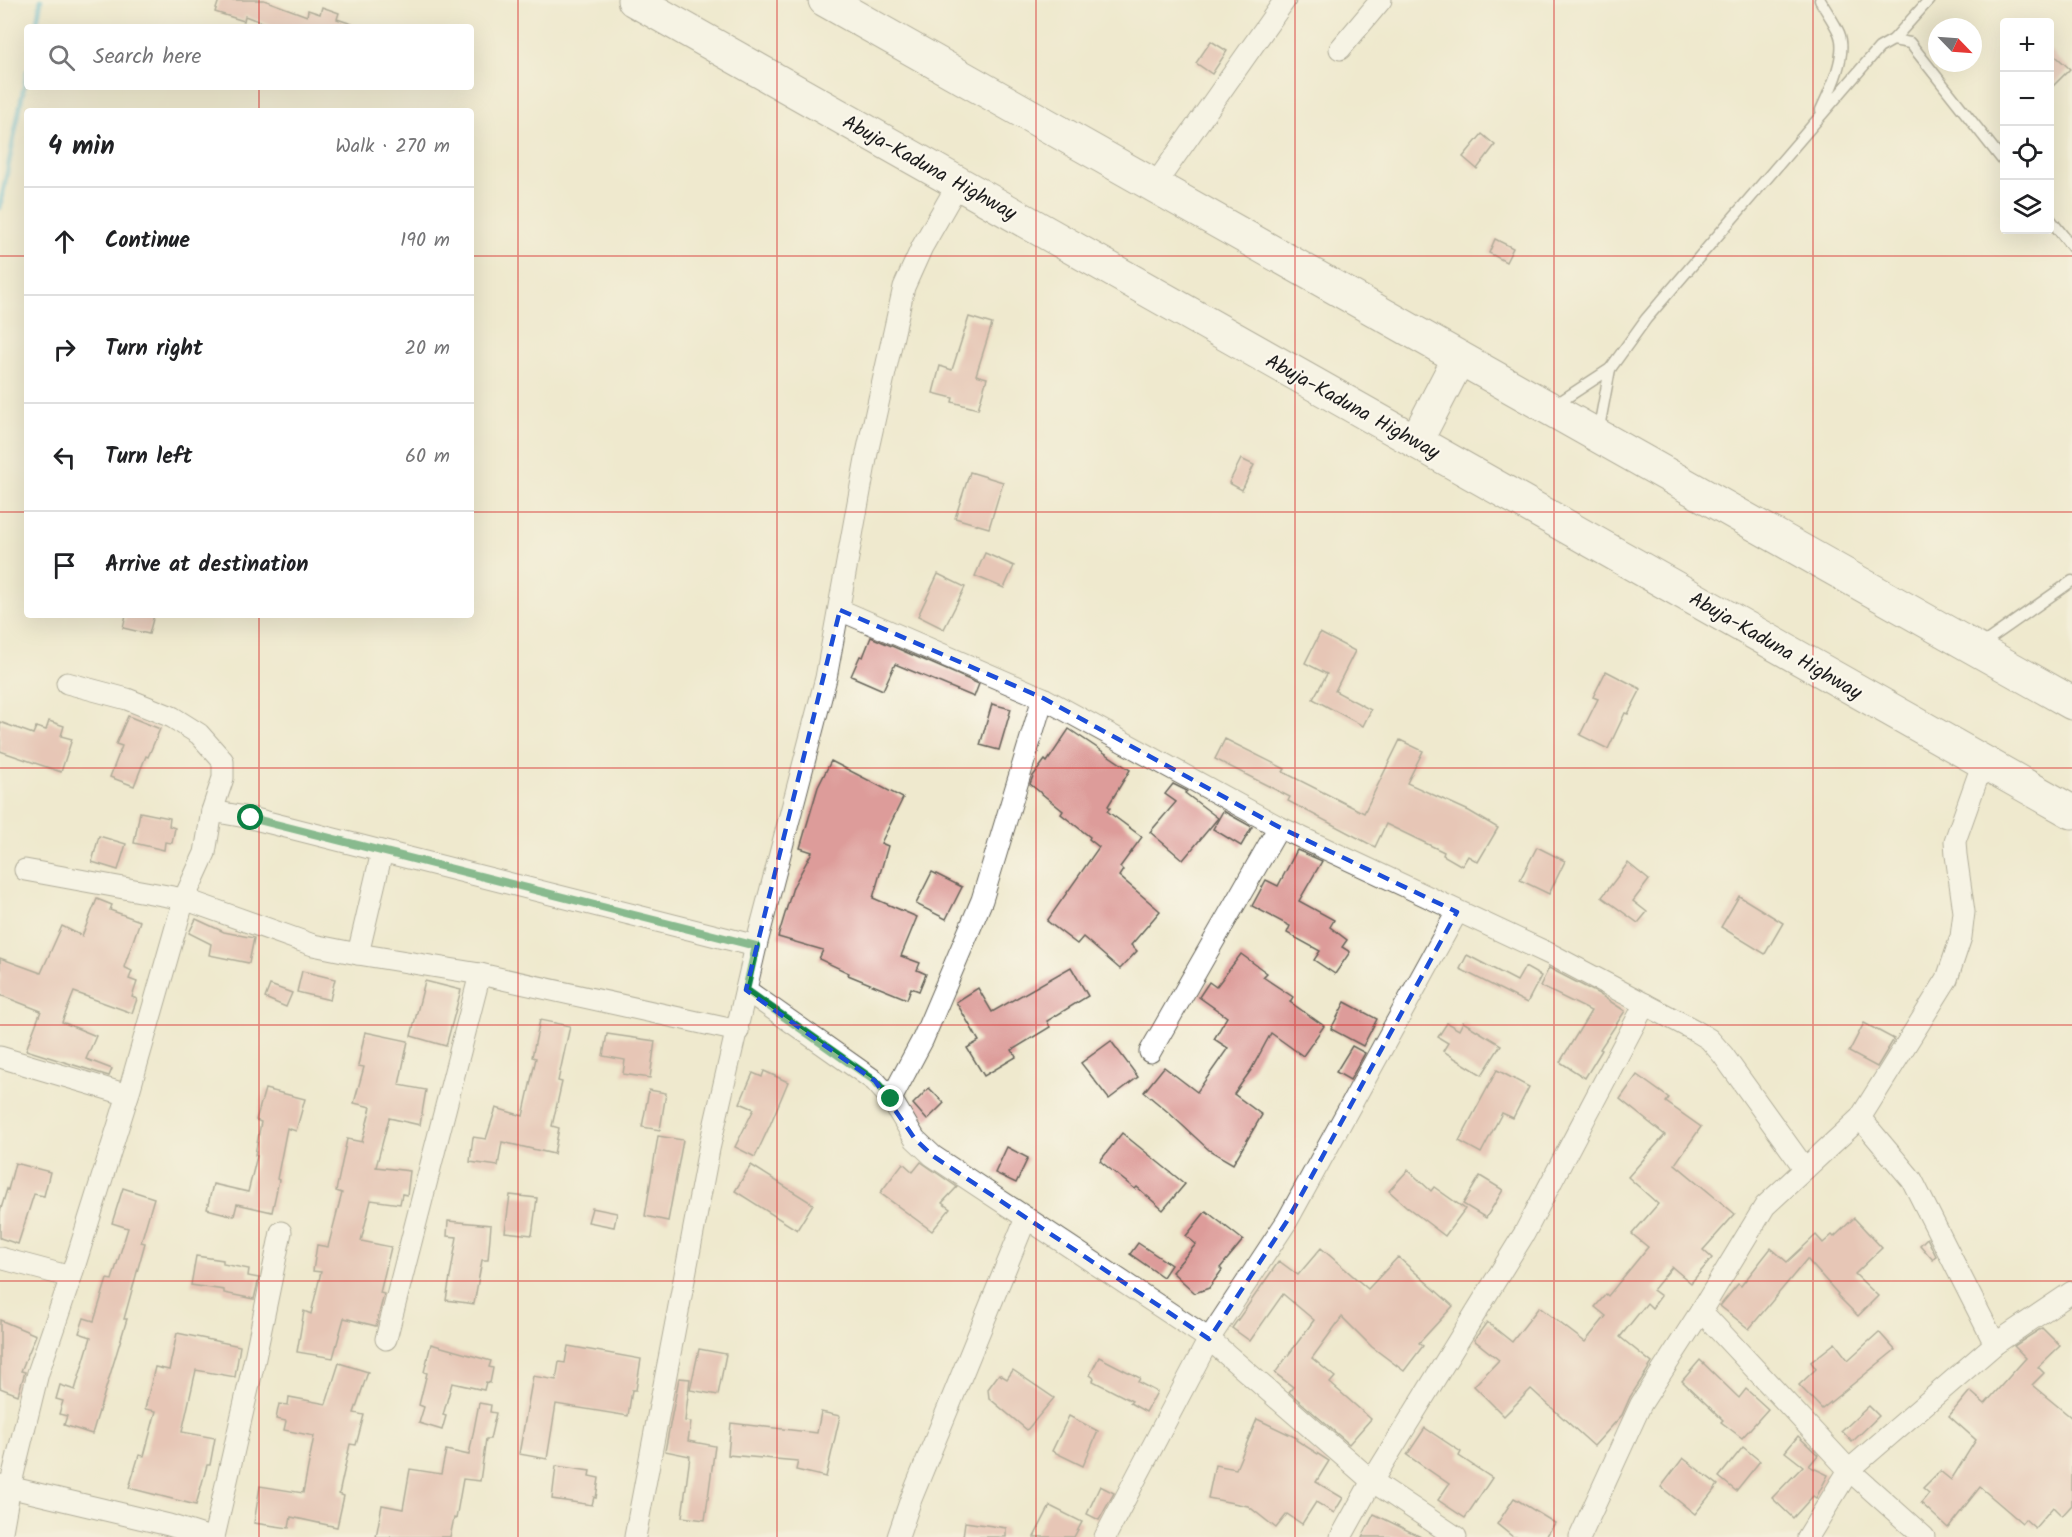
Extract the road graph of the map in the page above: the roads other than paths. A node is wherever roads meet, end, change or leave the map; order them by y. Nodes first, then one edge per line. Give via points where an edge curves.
1 (634, 0) edge
2 (825, 0) edge
3 (1285, 0) edge
4 (1381, 0) edge
5 (1820, 0) edge
6 (1929, 0) edge
7 (1893, 40) junction
8 (1340, 49) dead end
9 (1814, 123) junction
10 (2000, 157) edge
11 (958, 184) junction
12 (1154, 186) junction
13 (2054, 225) edge
14 (2072, 247) edge
15 (1459, 358) junction
16 (1610, 369) junction
17 (1550, 409) junction
18 (1598, 436) junction
19 (1416, 441) junction
20 (2072, 581) edge
21 (840, 610) junction
22 (1976, 649) junction
23 (67, 683) dead end
24 (1043, 698) junction
25 (2072, 703) edge
26 (1983, 762) junction
27 (212, 811) junction
28 (2072, 812) edge
29 (1279, 827) junction
30 (382, 852) junction
31 (25, 870) dead end
32 (184, 899) junction
33 (1457, 912) junction
34 (756, 946) junction
35 (358, 954) junction
36 (480, 974) junction
37 (746, 990) junction
38 (1644, 1004) junction
39 (738, 1031) junction
40 (1150, 1052) dead end
41 (0, 1057) edge
42 (128, 1095) junction
43 (891, 1099) junction
44 (1860, 1118) junction
45 (1805, 1169) junction
46 (1026, 1218) junction
47 (281, 1232) dead end
48 (0, 1258) edge
49 (71, 1277) junction
50 (2072, 1292) edge
51 (1701, 1311) junction
52 (386, 1339) dead end
53 (1209, 1339) junction
54 (1995, 1344) junction
55 (1849, 1470) junction
56 (1372, 1481) junction
57 (5, 1486) edge
58 (2, 1537) edge
59 (207, 1537) edge
60 (214, 1537) edge
61 (635, 1537) edge
62 (898, 1537) edge
63 (1105, 1537) edge
64 (1341, 1537) edge
65 (1456, 1537) edge
66 (1580, 1537) edge
67 (1808, 1537) edge
68 (1924, 1537) edge

1 - 11 highway, Abuja-Kaduna Highway
2 - 12 highway
3 - 12 street
4 - 8 street
5 - 9 lane via 1840,35 1840,58
6 - 7 lane
7 - 9 lane via 1880,48
7 - 10 lane via 1910,43
9 - 16 lane via 1646,319
11 - 19 highway, Abuja-Kaduna Highway
11 - 21 street via 921,247 904,287 867,453
12 - 15 highway
13 - 14 lane
15 - 17 highway
15 - 19 highway
16 - 17 lane
16 - 18 lane
17 - 18 highway
18 - 22 highway
19 - 26 highway, Abuja-Kaduna Highway
20 - 22 lane
21 - 24 street
21 - 34 street
22 - 25 highway
23 - 27 street via 127,699 172,717 199,734 223,761 223,778
24 - 29 street
24 - 43 street via 982,900 923,1039
26 - 28 highway, Abuja-Kaduna Highway
26 - 44 street via 1955,841 1964,912 1961,938 1947,979
27 - 30 street
27 - 32 street via 205,853
29 - 33 street
29 - 40 street
30 - 34 street
30 - 35 street
31 - 32 street
32 - 35 street via 314,945
32 - 42 street
33 - 38 street via 1552,955
33 - 53 street via 1287,1221
34 - 37 street
35 - 36 street
36 - 39 street
36 - 52 street
37 - 39 street
37 - 43 street via 875,1081
38 - 45 street via 1709,1039
38 - 56 street via 1524,1234
39 - 61 street via 709,1149
41 - 42 street
42 - 49 street
43 - 46 street via 915,1139 933,1156
44 - 45 street
44 - 54 street via 1912,1179
45 - 51 street via 1766,1206
46 - 53 street
46 - 62 street
47 - 60 street
48 - 49 street
49 - 57 street
50 - 54 street
51 - 55 street
51 - 66 street via 1641,1404
53 - 56 street
53 - 63 street
54 - 55 street
55 - 67 street
55 - 68 street
56 - 64 street
56 - 65 street
57 - 58 street
57 - 59 street

